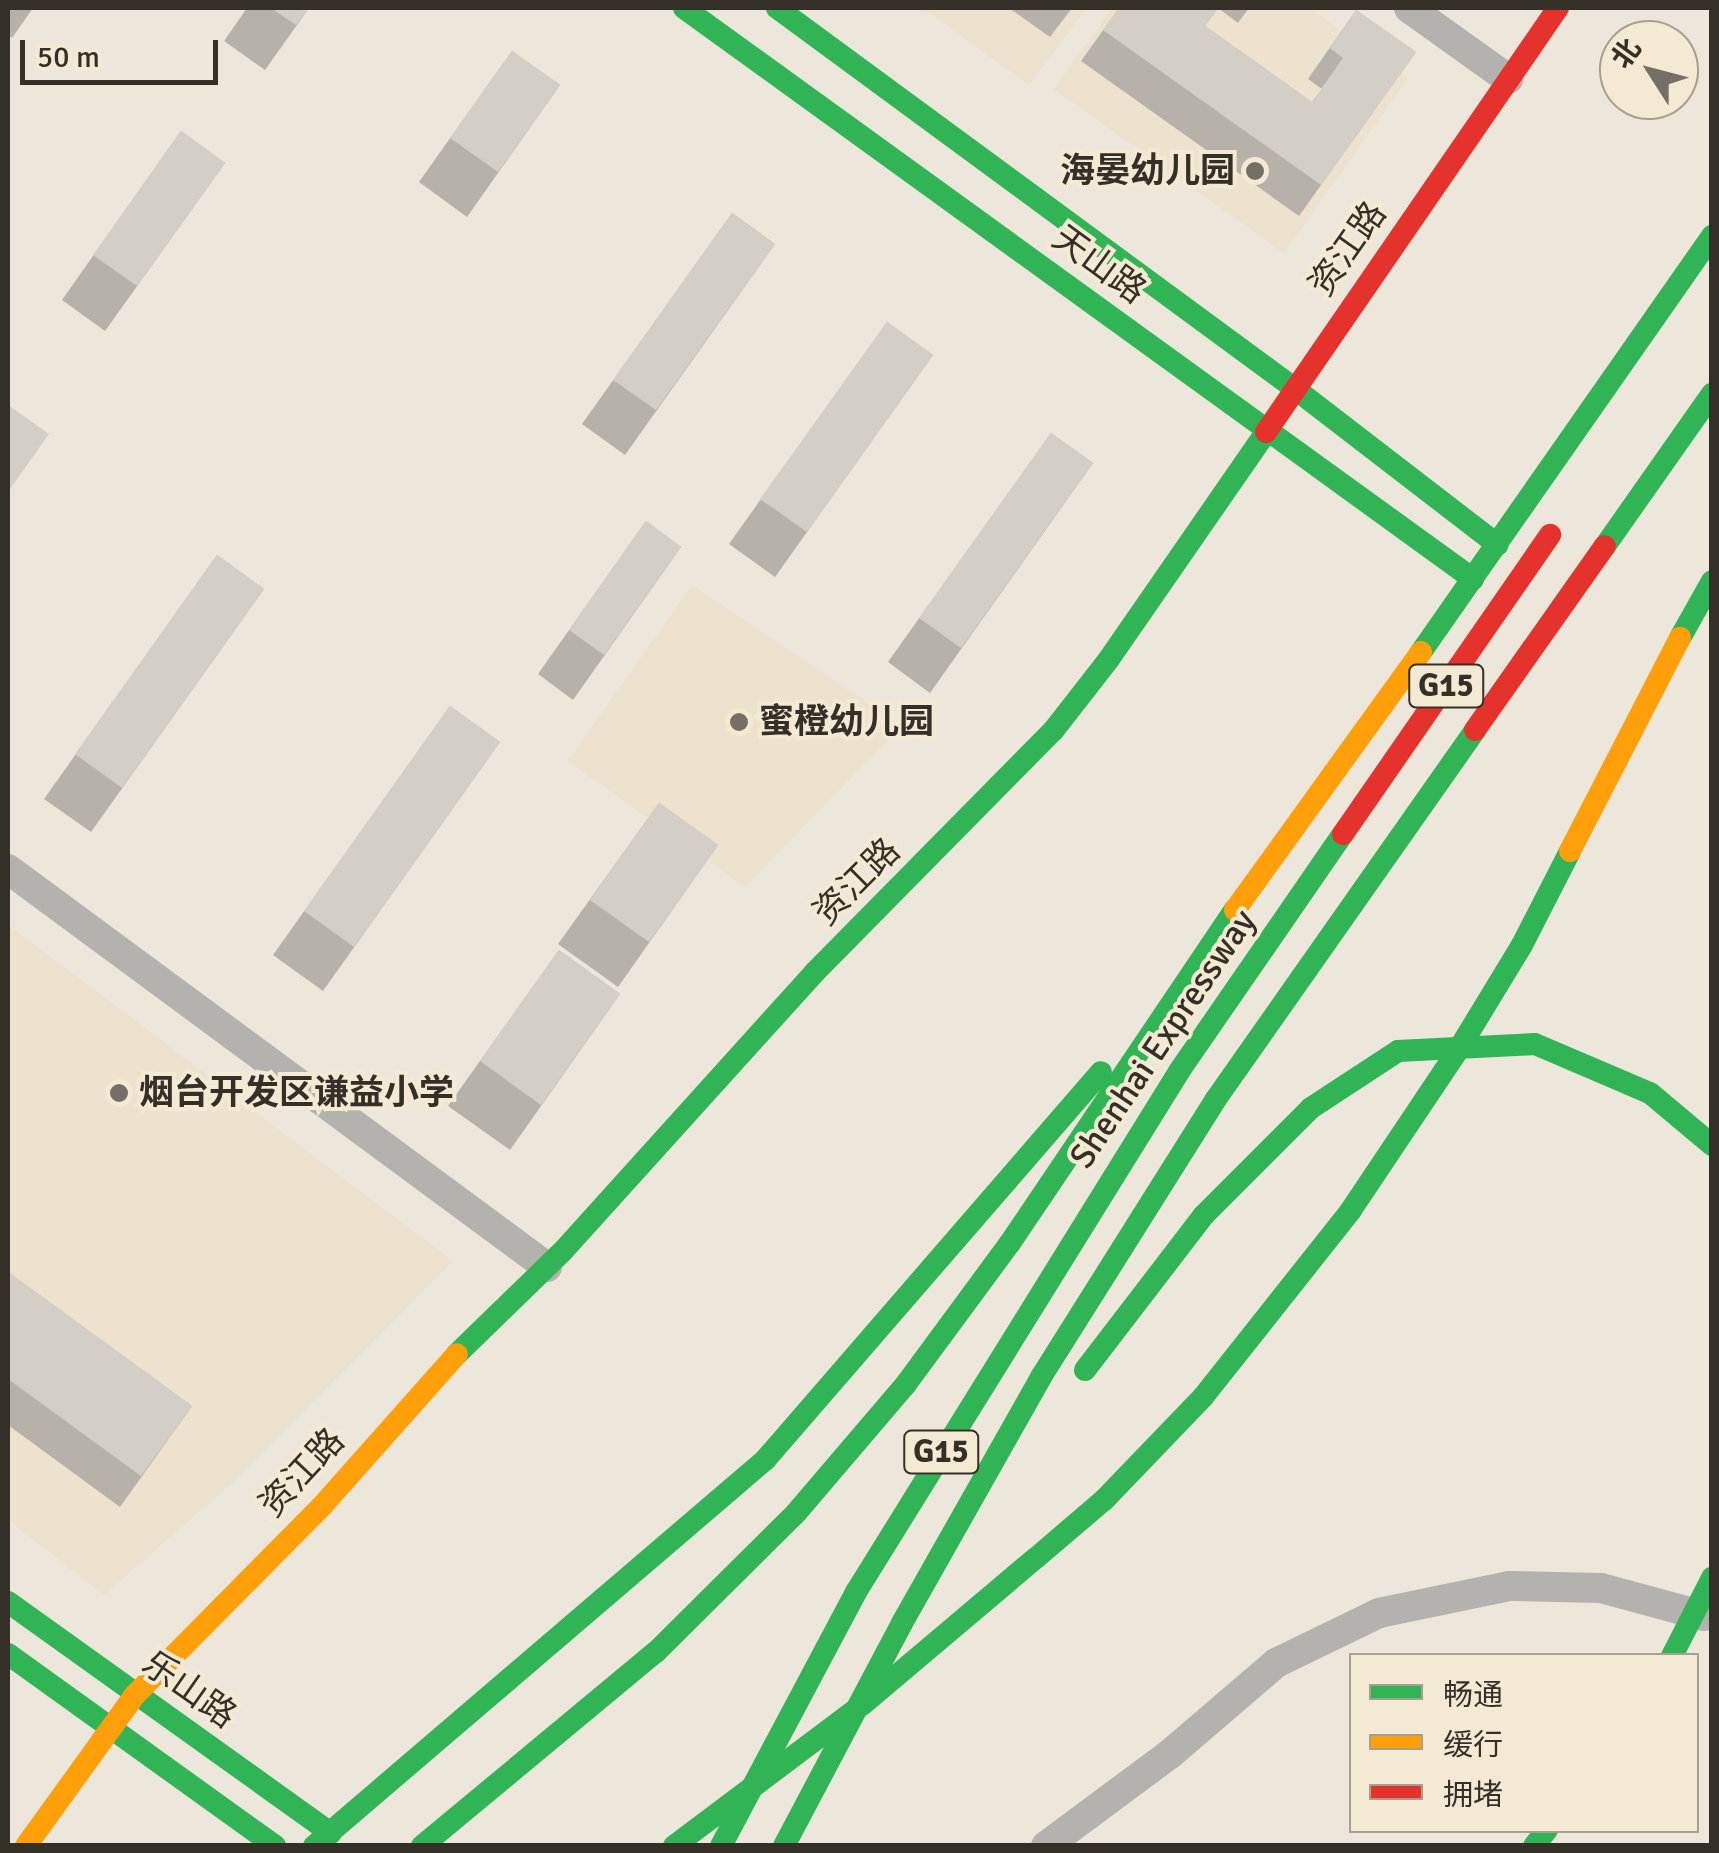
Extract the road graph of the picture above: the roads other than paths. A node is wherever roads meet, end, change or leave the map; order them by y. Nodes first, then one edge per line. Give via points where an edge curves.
1 (684, 8) edge
2 (777, 8) edge
3 (1409, 8) edge
4 (1558, 8) edge
5 (1508, 79) junction
6 (1712, 236) edge
7 (1294, 388) junction
8 (1712, 394) edge
9 (1265, 429) junction
10 (1569, 507) dead end
11 (1498, 545) junction
12 (1472, 579) junction
13 (1712, 581) edge
14 (8, 869) edge
15 (1208, 948) junction
16 (1712, 1145) edge
17 (546, 1266) junction
18 (1070, 1391) dead end
19 (1027, 1450) dead end
20 (1712, 1578) edge
21 (8, 1602) edge
22 (1712, 1618) edge
23 (902, 1623) junction
24 (1674, 1653) edge
25 (8, 1654) edge
26 (135, 1694) junction
27 (110, 1728) junction
28 (327, 1840) edge
29 (26, 1846) edge
30 (275, 1846) edge
31 (422, 1846) edge
32 (674, 1846) edge
33 (721, 1846) edge
34 (784, 1846) edge
35 (1046, 1846) edge

1 - 9 main road, 天山路
2 - 7 main road, 天山路
3 - 5 street
4 - 5 main road, 资江路
5 - 7 main road, 资江路
6 - 11 main road
7 - 9 main road, 资江路
7 - 11 main road, 天山路
8 - 23 main road, G15 via 1216,1100 1041,1377
9 - 12 main road, 天山路
9 - 17 main road, 资江路 via 1053,731 815,972
10 - 33 main road, Shenhai Expressway / G15, bridge via 1180,1070 856,1592
11 - 12 main road
12 - 15 main road
13 - 32 main road, bridge via 1522,945 1460,1048 1351,1210 1203,1397 1104,1500 1022,1570 863,1704
14 - 17 street
15 - 28 main road via 765,1460
15 - 31 main road via 987,1275 796,1514 656,1652
16 - 18 main road via 1650,1092 1535,1044 1398,1051 1311,1108 1204,1215
17 - 26 main road, 资江路
19 - 23 main road
20 - 24 main road
21 - 26 main road, 乐山路
22 - 35 street via 1601,1588 1509,1586 1379,1614 1276,1663 1170,1754
23 - 34 main road, G15, bridge
25 - 27 main road
26 - 27 main road, 资江路
26 - 28 main road, 乐山路
27 - 29 main road, 资江路
27 - 30 main road

